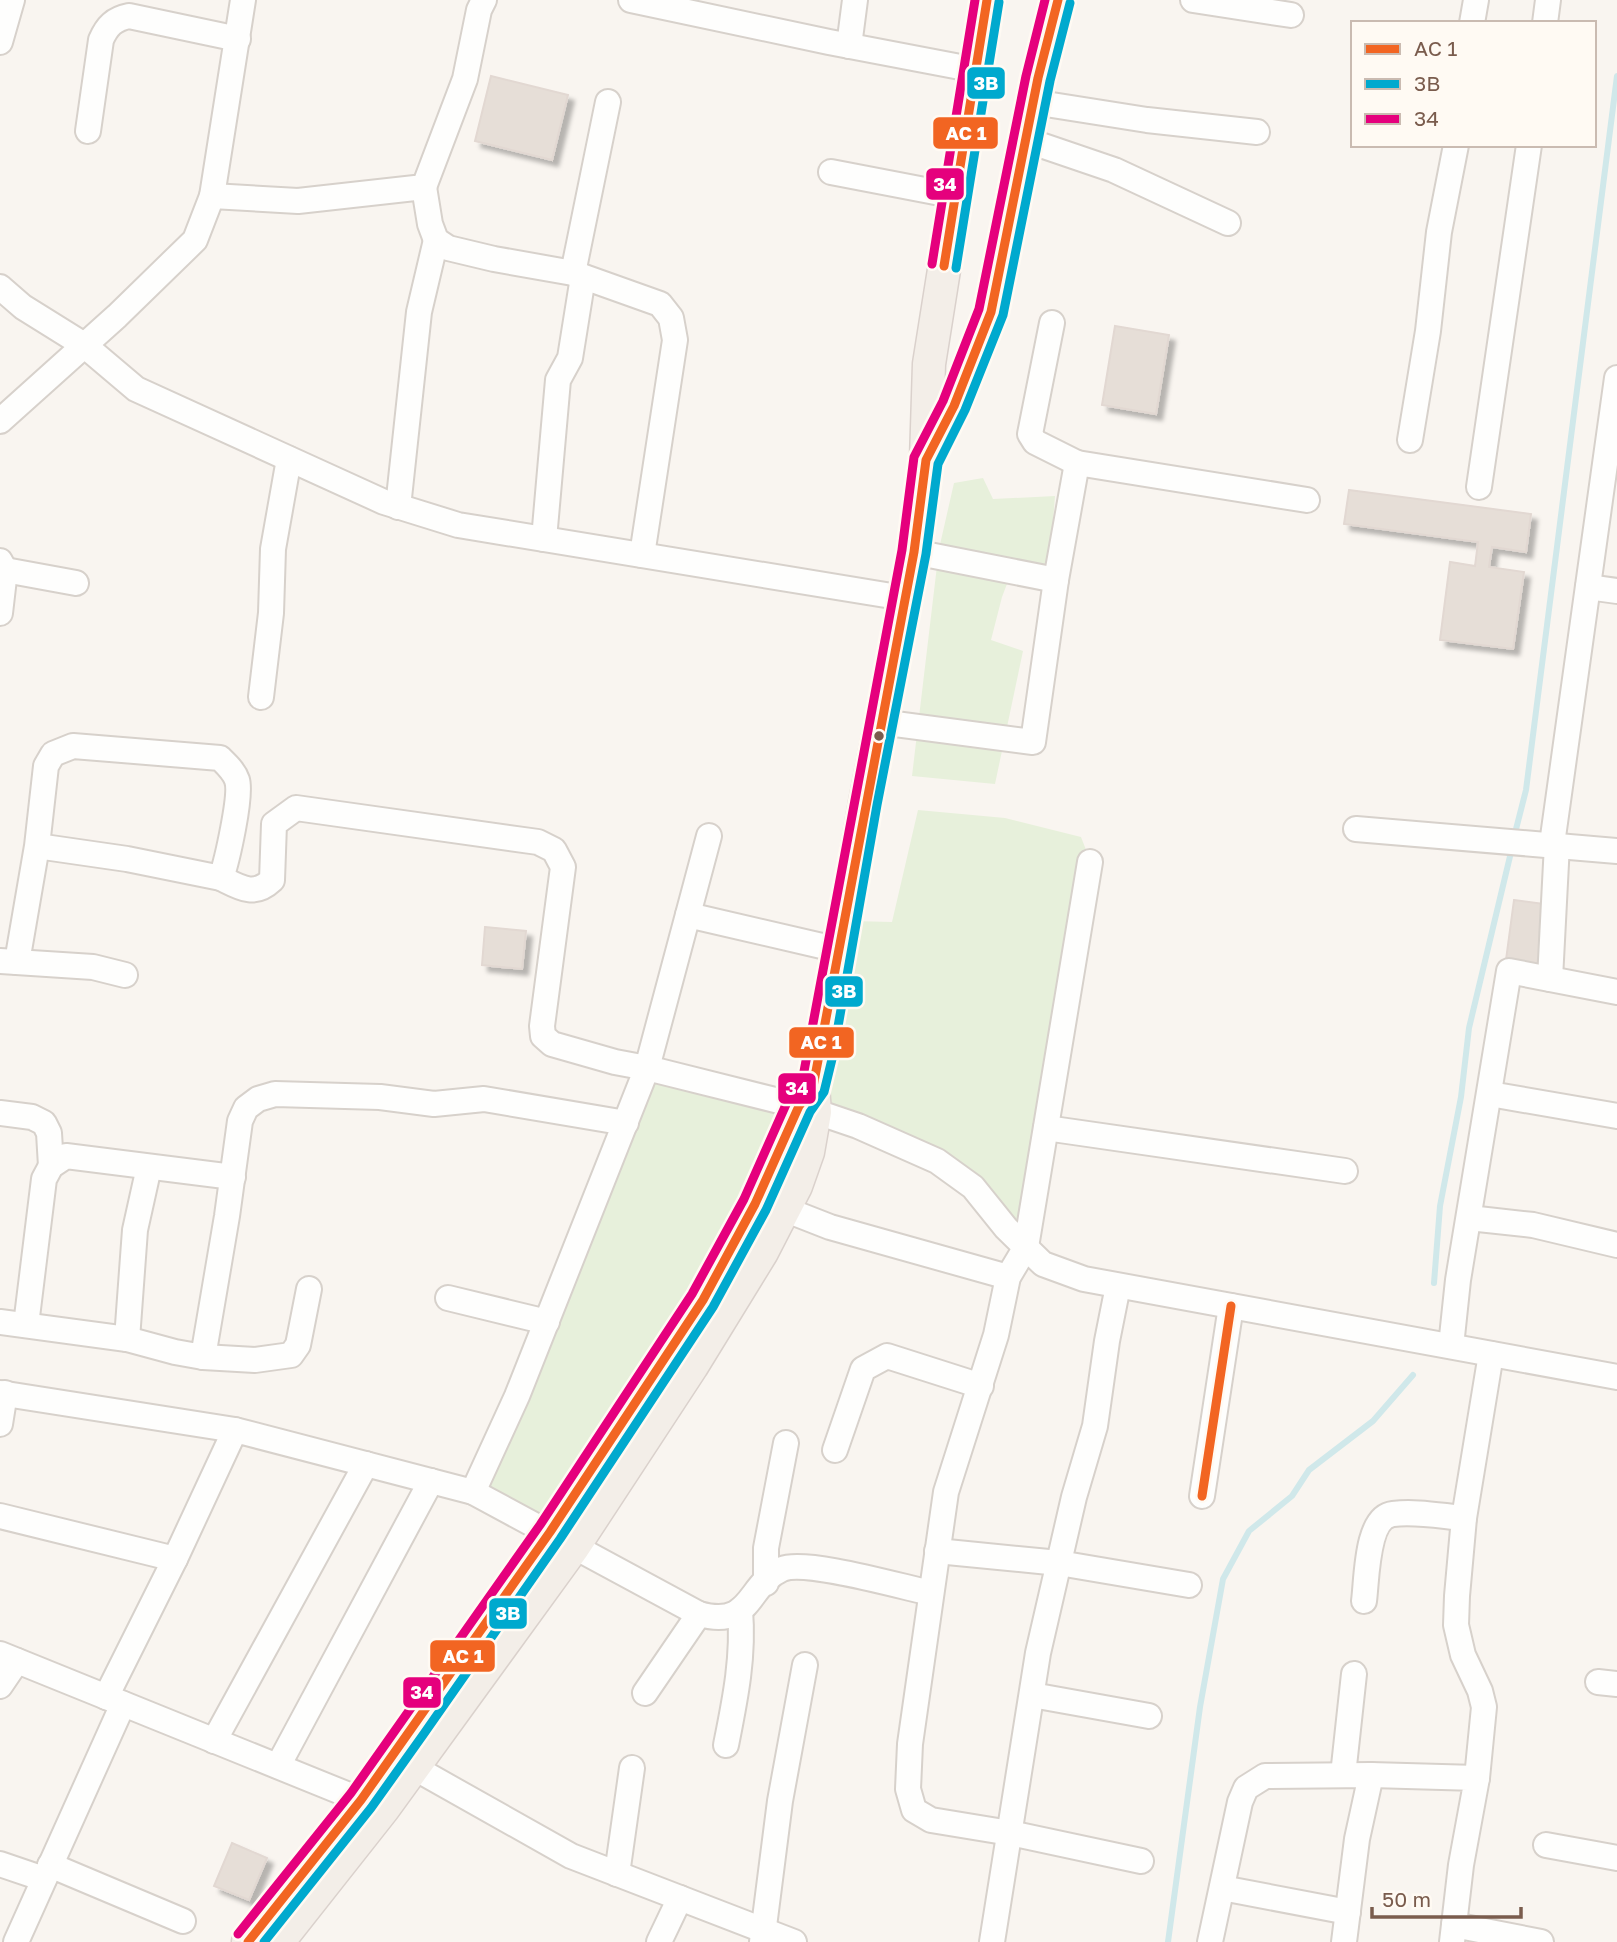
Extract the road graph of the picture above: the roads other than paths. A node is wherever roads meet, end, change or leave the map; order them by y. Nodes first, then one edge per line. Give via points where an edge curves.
1 (12, 0) edge
2 (243, 0) edge
3 (484, 0) edge
4 (631, 0) edge
5 (855, 0) edge
6 (987, 0) edge
7 (1058, 0) edge
8 (1193, 0) edge
9 (1476, 0) edge
10 (1548, 0) edge
11 (1291, 15) dead end
12 (1472, 21) edge
13 (1545, 21) edge
14 (238, 39) junction
15 (0, 42) edge
16 (849, 46) junction
17 (976, 70) junction
18 (608, 102) dead end
19 (1033, 102) junction
20 (88, 131) dead end
21 (1257, 132) dead end
22 (1026, 140) junction
23 (1456, 147) edge
24 (1529, 147) edge
25 (831, 172) dead end
26 (424, 187) junction
27 (212, 195) junction
28 (956, 196) junction
29 (1228, 223) dead end
30 (436, 240) junction
31 (578, 275) junction
32 (0, 287) edge
33 (1052, 323) dead end
34 (84, 345) junction
35 (1617, 378) edge
36 (0, 421) edge
37 (1410, 440) dead end
38 (1612, 450) edge
39 (289, 459) junction
40 (926, 460) junction
41 (1077, 463) junction
42 (1479, 487) dead end
43 (1307, 500) dead end
44 (398, 507) junction
45 (544, 539) junction
46 (914, 552) junction
47 (642, 555) junction
48 (3, 565) edge
49 (1056, 580) junction
50 (76, 583) dead end
51 (1588, 587) junction
52 (1617, 591) edge
53 (904, 598) junction
54 (0, 613) edge
55 (261, 696) dead end
56 (880, 722) junction
57 (1356, 830) dead end
58 (709, 836) dead end
59 (1548, 844) junction
60 (37, 846) junction
61 (1617, 851) edge
62 (1090, 862) dead end
63 (221, 878) junction
64 (688, 915) junction
65 (839, 950) junction
66 (9, 962) edge
67 (125, 975) dead end
68 (1550, 979) junction
69 (1617, 992) edge
70 (647, 1068) junction
71 (1490, 1094) junction
72 (809, 1102) junction
73 (0, 1113) edge
74 (1617, 1116) edge
75 (626, 1123) junction
76 (1046, 1128) junction
77 (51, 1166) junction
78 (149, 1167) junction
79 (1345, 1171) dead end
80 (233, 1177) junction
81 (784, 1209) junction
82 (1469, 1218) junction
83 (1617, 1245) edge
84 (1026, 1247) junction
85 (1008, 1277) junction
86 (1118, 1286) junction
87 (309, 1289) dead end
88 (448, 1298) dead end
89 (1231, 1306) junction
90 (0, 1322) edge
91 (547, 1322) junction
92 (26, 1325) junction
93 (127, 1339) junction
94 (1444, 1345) junction
95 (1491, 1354) junction
96 (203, 1357) junction
97 (1617, 1377) edge
98 (981, 1386) junction
99 (3, 1393) edge
100 (0, 1424) edge
101 (235, 1430) junction
102 (786, 1443) dead end
103 (835, 1450) dead end
104 (366, 1464) junction
105 (431, 1481) junction
106 (473, 1492) junction
107 (1202, 1496) dead end
108 (0, 1516) edge
109 (1464, 1518) junction
110 (562, 1539) junction
111 (937, 1551) junction
112 (174, 1559) junction
113 (1059, 1563) junction
114 (766, 1583) junction
115 (1189, 1585) dead end
116 (931, 1593) junction
117 (1364, 1601) dead end
118 (740, 1610) junction
119 (699, 1614) junction
120 (8, 1658) edge
121 (805, 1665) dead end
122 (1354, 1674) dead end
123 (0, 1686) edge
124 (645, 1693) dead end
125 (1032, 1695) junction
126 (114, 1700) junction
127 (1149, 1716) dead end
128 (214, 1741) junction
129 (726, 1745) dead end
130 (278, 1766) junction
131 (413, 1767) junction
132 (632, 1768) dead end
133 (1371, 1774) junction
134 (1343, 1775) junction
135 (1477, 1778) junction
136 (372, 1804) junction
137 (1010, 1833) junction
138 (1546, 1846) dead end
139 (1617, 1858) edge
140 (1140, 1861) dead end
141 (0, 1864) edge
142 (47, 1872) junction
143 (617, 1874) junction
144 (1222, 1888) junction
145 (681, 1898) junction
146 (1348, 1912) junction
147 (183, 1921) dead end
148 (1453, 1934) edge
149 (763, 1936) edge
150 (16, 1942) edge
151 (248, 1942) edge
152 (278, 1942) edge
153 (659, 1942) edge
154 (794, 1942) edge
155 (992, 1942) edge
156 (1210, 1942) edge
157 (1344, 1942) edge
158 (1541, 1942) edge

1 - 15 street
2 - 14 street
3 - 26 street via 461,91
4 - 16 street
5 - 16 street
6 - 17 main road
7 - 19 main road
8 - 11 street
9 - 12 street
10 - 13 street
14 - 20 street via 129,16 118,18 101,40
14 - 27 street
16 - 17 street
17 - 28 main road
18 - 31 street
19 - 21 street
19 - 22 main road
22 - 29 street via 1114,170
22 - 40 main road via 991,312 954,406
23 - 37 street
24 - 42 street
25 - 28 street
26 - 27 street via 298,201
26 - 30 street via 429,225
27 - 34 street via 195,240
28 - 40 main road via 929,364
30 - 31 street via 448,248
30 - 44 street via 419,312
31 - 45 street via 570,358 558,380
31 - 47 street via 660,304 671,318 675,340
32 - 34 street
33 - 41 street via 1030,434 1035,442
34 - 36 street
34 - 39 street via 136,388
35 - 38 street
38 - 51 street
39 - 44 street
39 - 55 street via 272,550 271,613
40 - 46 main road
41 - 43 street
41 - 49 street
44 - 45 street via 458,525
45 - 47 street
46 - 49 street
46 - 53 main road
47 - 53 street
48 - 50 street
48 - 54 street
49 - 56 street via 1033,742
51 - 52 street
51 - 59 street
53 - 56 main road
56 - 65 main road
57 - 59 street
58 - 64 street
59 - 61 street
59 - 68 street
60 - 63 street
60 - 63 street via 46,766 53,754 73,746 220,758 238,781 230,852
60 - 66 street
62 - 76 street
63 - 70 street via 251,890 262,889 272,880 274,824 296,808 538,842 554,850 563,867 544,1036 552,1044
64 - 65 street
64 - 70 street
65 - 72 main road
66 - 67 street via 93,967
68 - 69 street
68 - 71 street via 1509,971
70 - 72 street
70 - 75 street
71 - 74 street
71 - 82 street
72 - 81 main road via 808,1152
72 - 84 street via 937,1161 973,1187
72 - 110 main road via 703,1300
73 - 77 street via 44,1123
75 - 80 street via 484,1099 434,1104 380,1097 275,1094 246,1108
75 - 91 street
76 - 79 street
76 - 84 street
77 - 78 street via 66,1156
77 - 92 street via 44,1179
78 - 80 street
78 - 93 street via 135,1230
80 - 96 street
81 - 85 street via 830,1227
81 - 110 main road via 699,1354
82 - 83 street via 1533,1225
82 - 94 street
84 - 85 street
84 - 86 street via 1043,1264
85 - 98 street
86 - 89 street
86 - 113 street via 1095,1426
87 - 96 street via 298,1345 291,1355 255,1360
88 - 91 street
89 - 94 street
89 - 107 street
90 - 92 street
91 - 106 street
92 - 93 street
93 - 96 street
94 - 95 street
95 - 97 street
95 - 109 street
98 - 103 street via 887,1356 876,1360 863,1369
98 - 111 street via 946,1493
99 - 100 street
99 - 101 street
101 - 104 street
101 - 112 street
102 - 114 street via 766,1548
104 - 105 street
104 - 128 street
105 - 106 street
105 - 130 street
106 - 110 street
108 - 112 street
109 - 117 street via 1391,1514 1380,1520 1369,1555
109 - 135 street via 1456,1625 1484,1707
110 - 119 street
110 - 131 main road
110 - 136 main road
111 - 113 street
111 - 116 street
112 - 126 street
113 - 115 street
113 - 125 street
114 - 116 street via 785,1568 808,1566
114 - 118 street
116 - 137 street via 910,1744 908,1789 914,1810 931,1820
118 - 119 street via 728,1618
118 - 129 street via 741,1665
119 - 124 street
120 - 123 street
120 - 126 street
121 - 149 street via 780,1801
122 - 134 street
125 - 127 street
125 - 137 street
126 - 128 street
126 - 142 street
128 - 130 street
130 - 136 street
131 - 136 main road
131 - 143 street via 571,1856
132 - 143 street
133 - 134 street
133 - 135 street
133 - 146 street
134 - 144 street via 1265,1776 1246,1788
135 - 148 street
136 - 151 main road
136 - 152 main road
137 - 140 street
137 - 155 street
138 - 139 street
141 - 142 street
142 - 147 street
142 - 150 street
143 - 145 street
144 - 146 street
144 - 156 street
145 - 149 street
145 - 153 street
146 - 157 street
148 - 158 street
149 - 154 street

